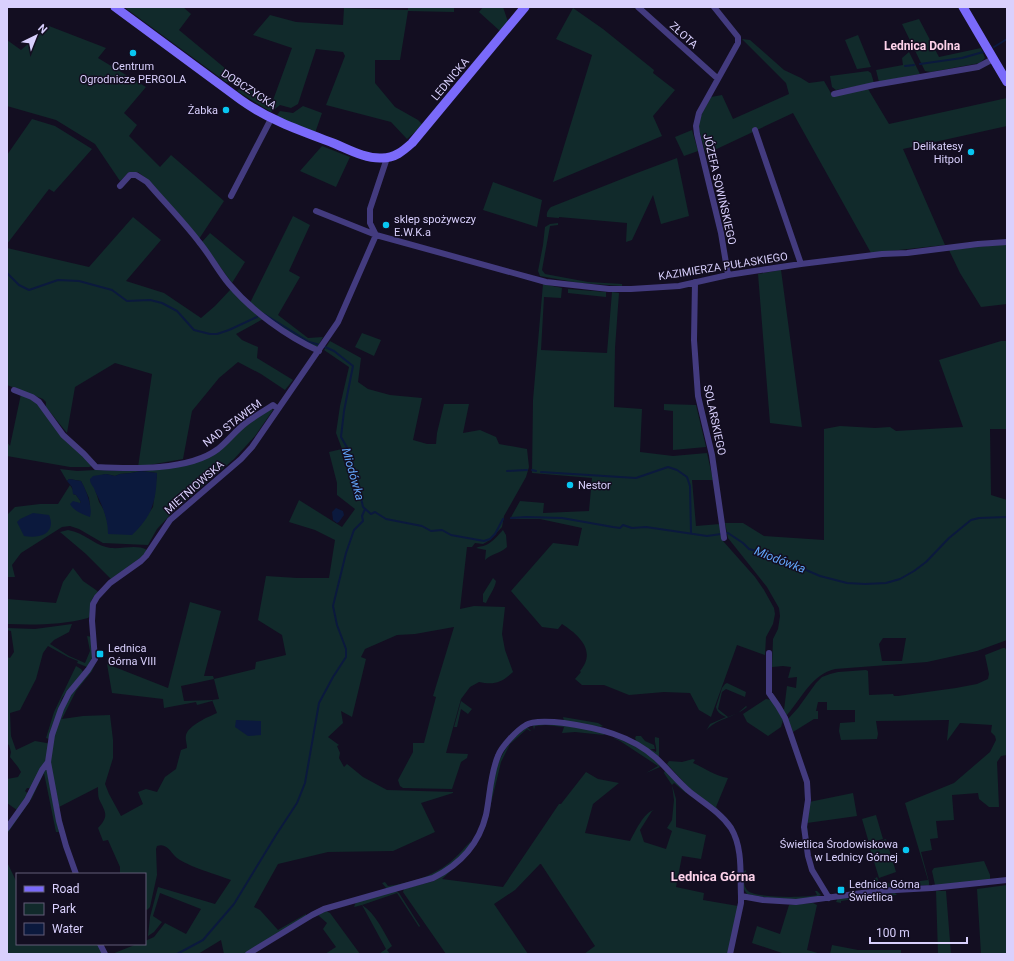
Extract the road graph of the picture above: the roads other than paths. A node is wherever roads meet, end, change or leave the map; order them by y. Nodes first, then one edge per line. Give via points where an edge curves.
1 (115, 7) edge
2 (525, 7) edge
3 (638, 7) edge
4 (714, 7) edge
5 (963, 7) edge
6 (994, 59) junction
7 (718, 78) junction
8 (1007, 82) edge
9 (834, 94) dead end
10 (271, 119) junction
11 (755, 130) dead end
12 (387, 158) junction
13 (120, 186) dead end
14 (231, 196) dead end
15 (316, 211) dead end
16 (376, 235) junction
17 (1007, 242) edge
18 (801, 264) junction
19 (728, 275) junction
20 (696, 282) junction
21 (319, 351) junction
22 (14, 390) dead end
23 (278, 409) junction
24 (724, 538) dead end
25 (770, 653) dead end
26 (48, 762) junction
27 (7, 828) edge
28 (76, 873) edge
29 (1007, 880) edge
30 (741, 896) junction
31 (829, 898) junction
32 (100, 945) edge
33 (105, 954) edge
34 (248, 954) edge
35 (730, 954) edge

1 - 10 main road, DOBCZYCKA via 241,100
2 - 12 main road, LEDNICKA via 412,144 397,155
3 - 7 street, ZŁOTA
4 - 7 street, JÓZEFA SOWIŃSKIEGO via 738,37 738,43
5 - 6 main road
6 - 8 main road
6 - 9 street via 978,67
7 - 19 street, JÓZEFA SOWIŃSKIEGO via 697,117 696,126 722,233
10 - 12 main road, DOBCZYCKA via 365,155
10 - 14 street
11 - 18 street
12 - 16 street via 370,209 370,223
13 - 21 street via 130,175 136,175 147,182 199,242 241,298 303,344
15 - 16 street, KAZIMIERZA PUŁASKIEGO
16 - 20 street, KAZIMIERZA PUŁASKIEGO via 546,282 631,289 679,286
16 - 21 street, MIETNIOWSKA via 338,322
17 - 18 street, KAZIMIERZA PUŁASKIEGO
18 - 19 street, KAZIMIERZA PUŁASKIEGO
19 - 20 street, KAZIMIERZA PUŁASKIEGO
20 - 24 street, SOLARSKIEGO via 694,340 698,396 712,455
21 - 23 street, MIETNIOWSKA
22 - 23 street, NAD STAWEM via 39,402 63,434 96,467 146,469 200,458 219,448 247,422 273,405
23 - 26 street, MIETNIOWSKA via 241,459 170,520 146,556 110,583 94,600 94,659 69,693 61,709 52,735
25 - 31 street via 769,693 785,718 807,782 808,800 804,827 808,856 812,870
26 - 27 street via 28,800
26 - 28 street via 59,821
29 - 31 street via 877,891
30 - 31 street via 796,902
30 - 34 street via 738,846 731,828 717,813 634,742 597,728 550,721 527,724 510,738 498,755 486,816 477,839 468,852 444,873 324,909
30 - 35 street
32 - 33 street

